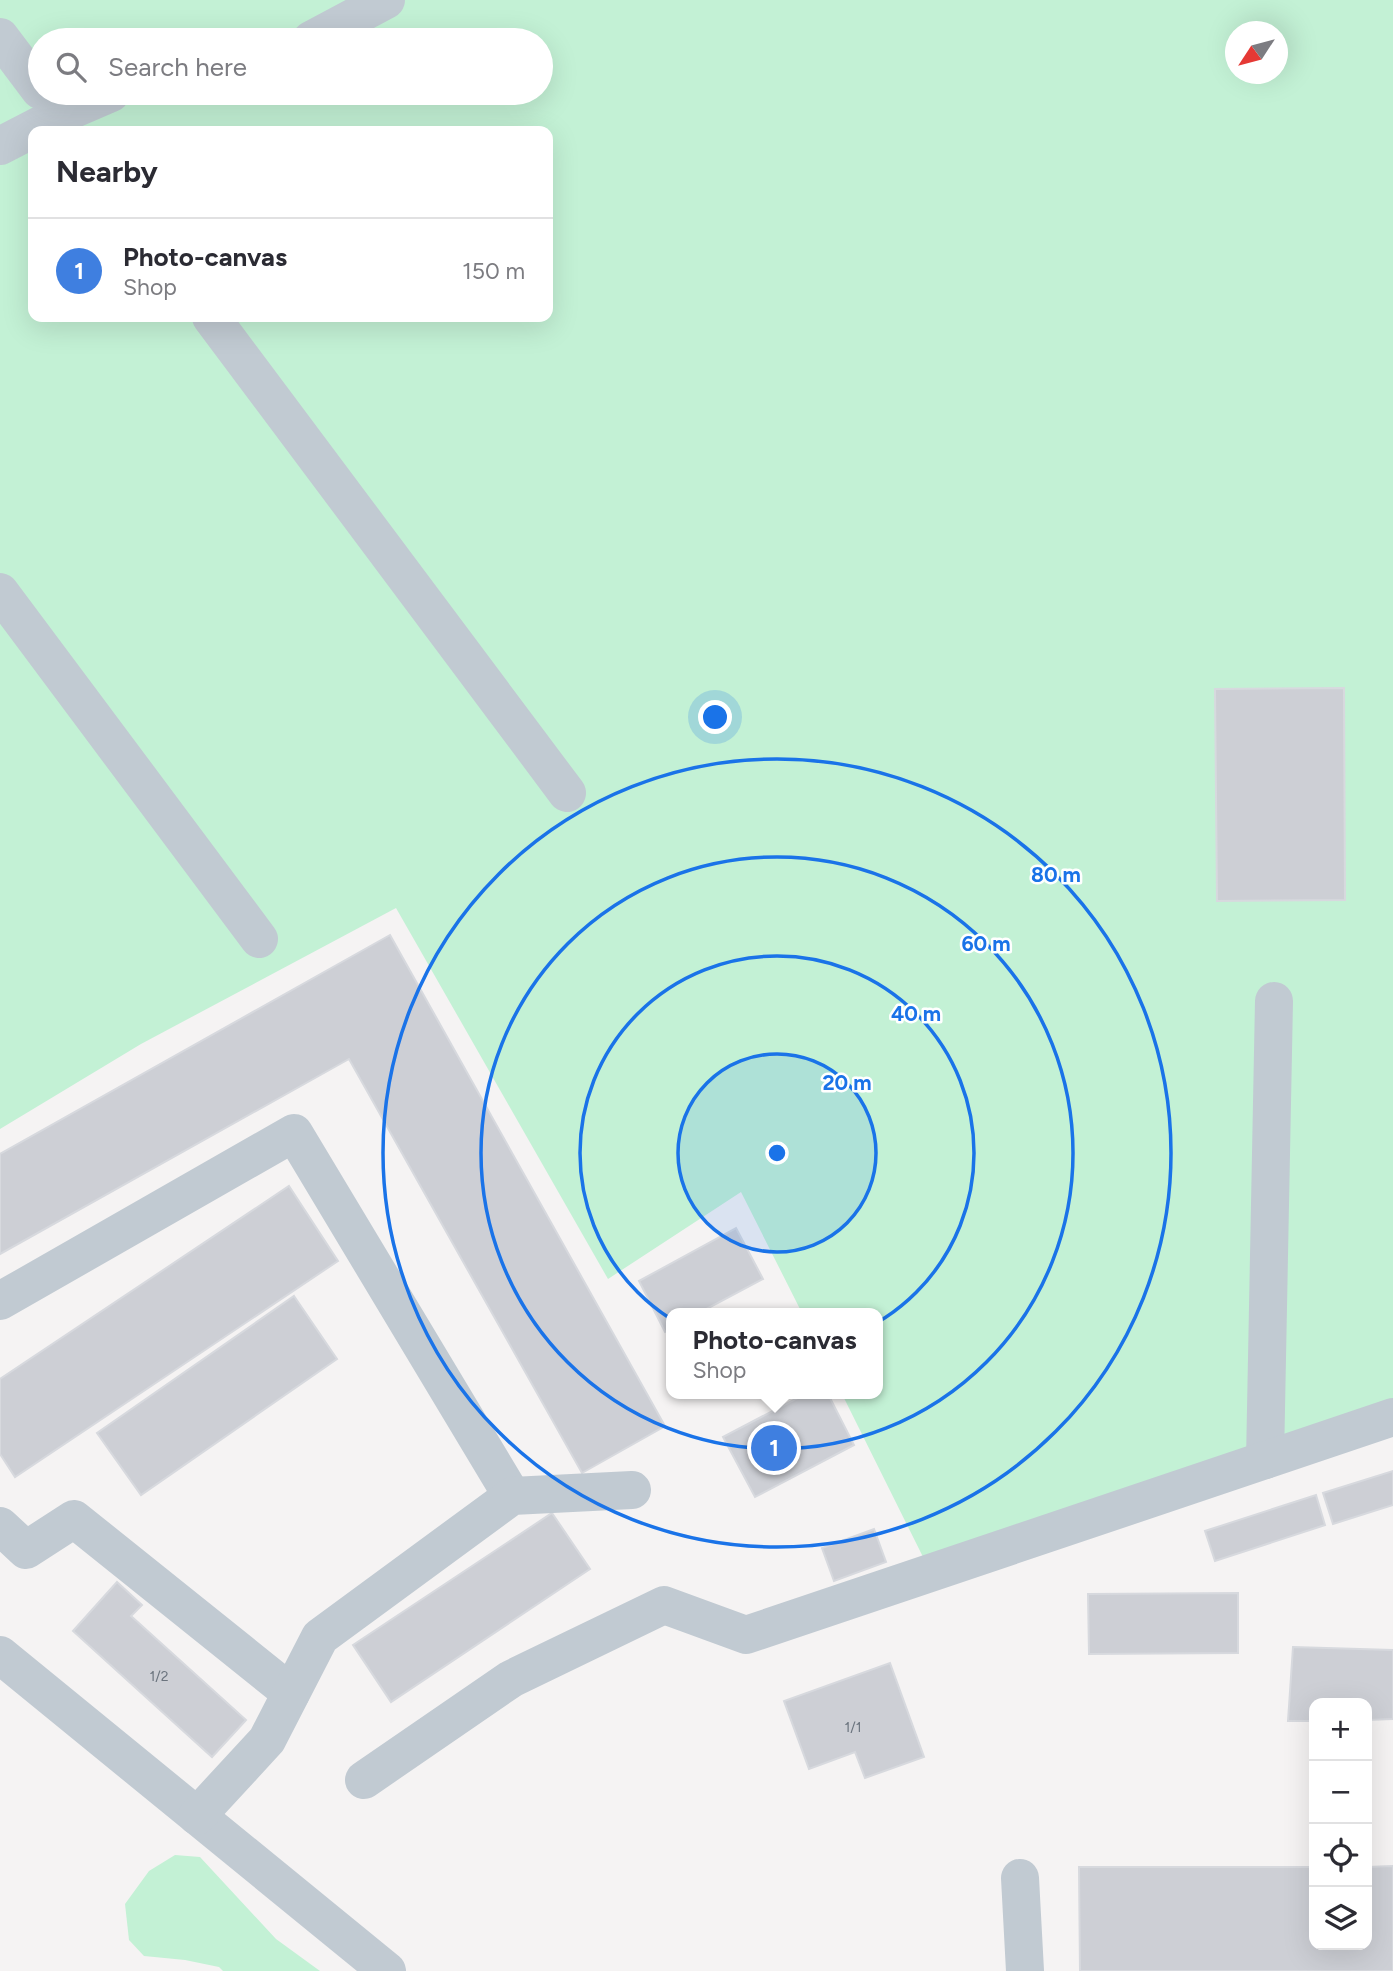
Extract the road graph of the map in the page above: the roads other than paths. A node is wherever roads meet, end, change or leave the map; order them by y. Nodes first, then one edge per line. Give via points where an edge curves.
1 (386, 0) edge
2 (334, 28) edge
3 (0, 37) edge
4 (28, 73) edge
5 (54, 107) edge
6 (0, 146) edge
7 (215, 322) edge
8 (0, 592) edge
9 (568, 793) dead end
10 (258, 939) dead end
11 (1274, 1001) dead end
12 (0, 1301) edge
13 (1393, 1417) edge
14 (1265, 1460) junction
15 (632, 1490) dead end
16 (512, 1496) junction
17 (0, 1527) edge
18 (0, 1655) edge
19 (291, 1693) junction
20 (363, 1780) dead end
21 (197, 1816) junction
22 (1020, 1878) dead end
23 (387, 1971) edge
24 (1025, 1971) edge

1 - 2 lane
3 - 4 lane
5 - 6 lane
7 - 9 lane
8 - 10 lane
11 - 14 lane
12 - 16 lane via 294,1133
13 - 14 lane
14 - 20 lane via 746,1635 664,1605 511,1679
15 - 16 lane
16 - 19 lane via 320,1637
17 - 19 lane via 26,1550 74,1519
18 - 21 lane
19 - 21 lane via 267,1740
21 - 23 lane
22 - 24 lane

